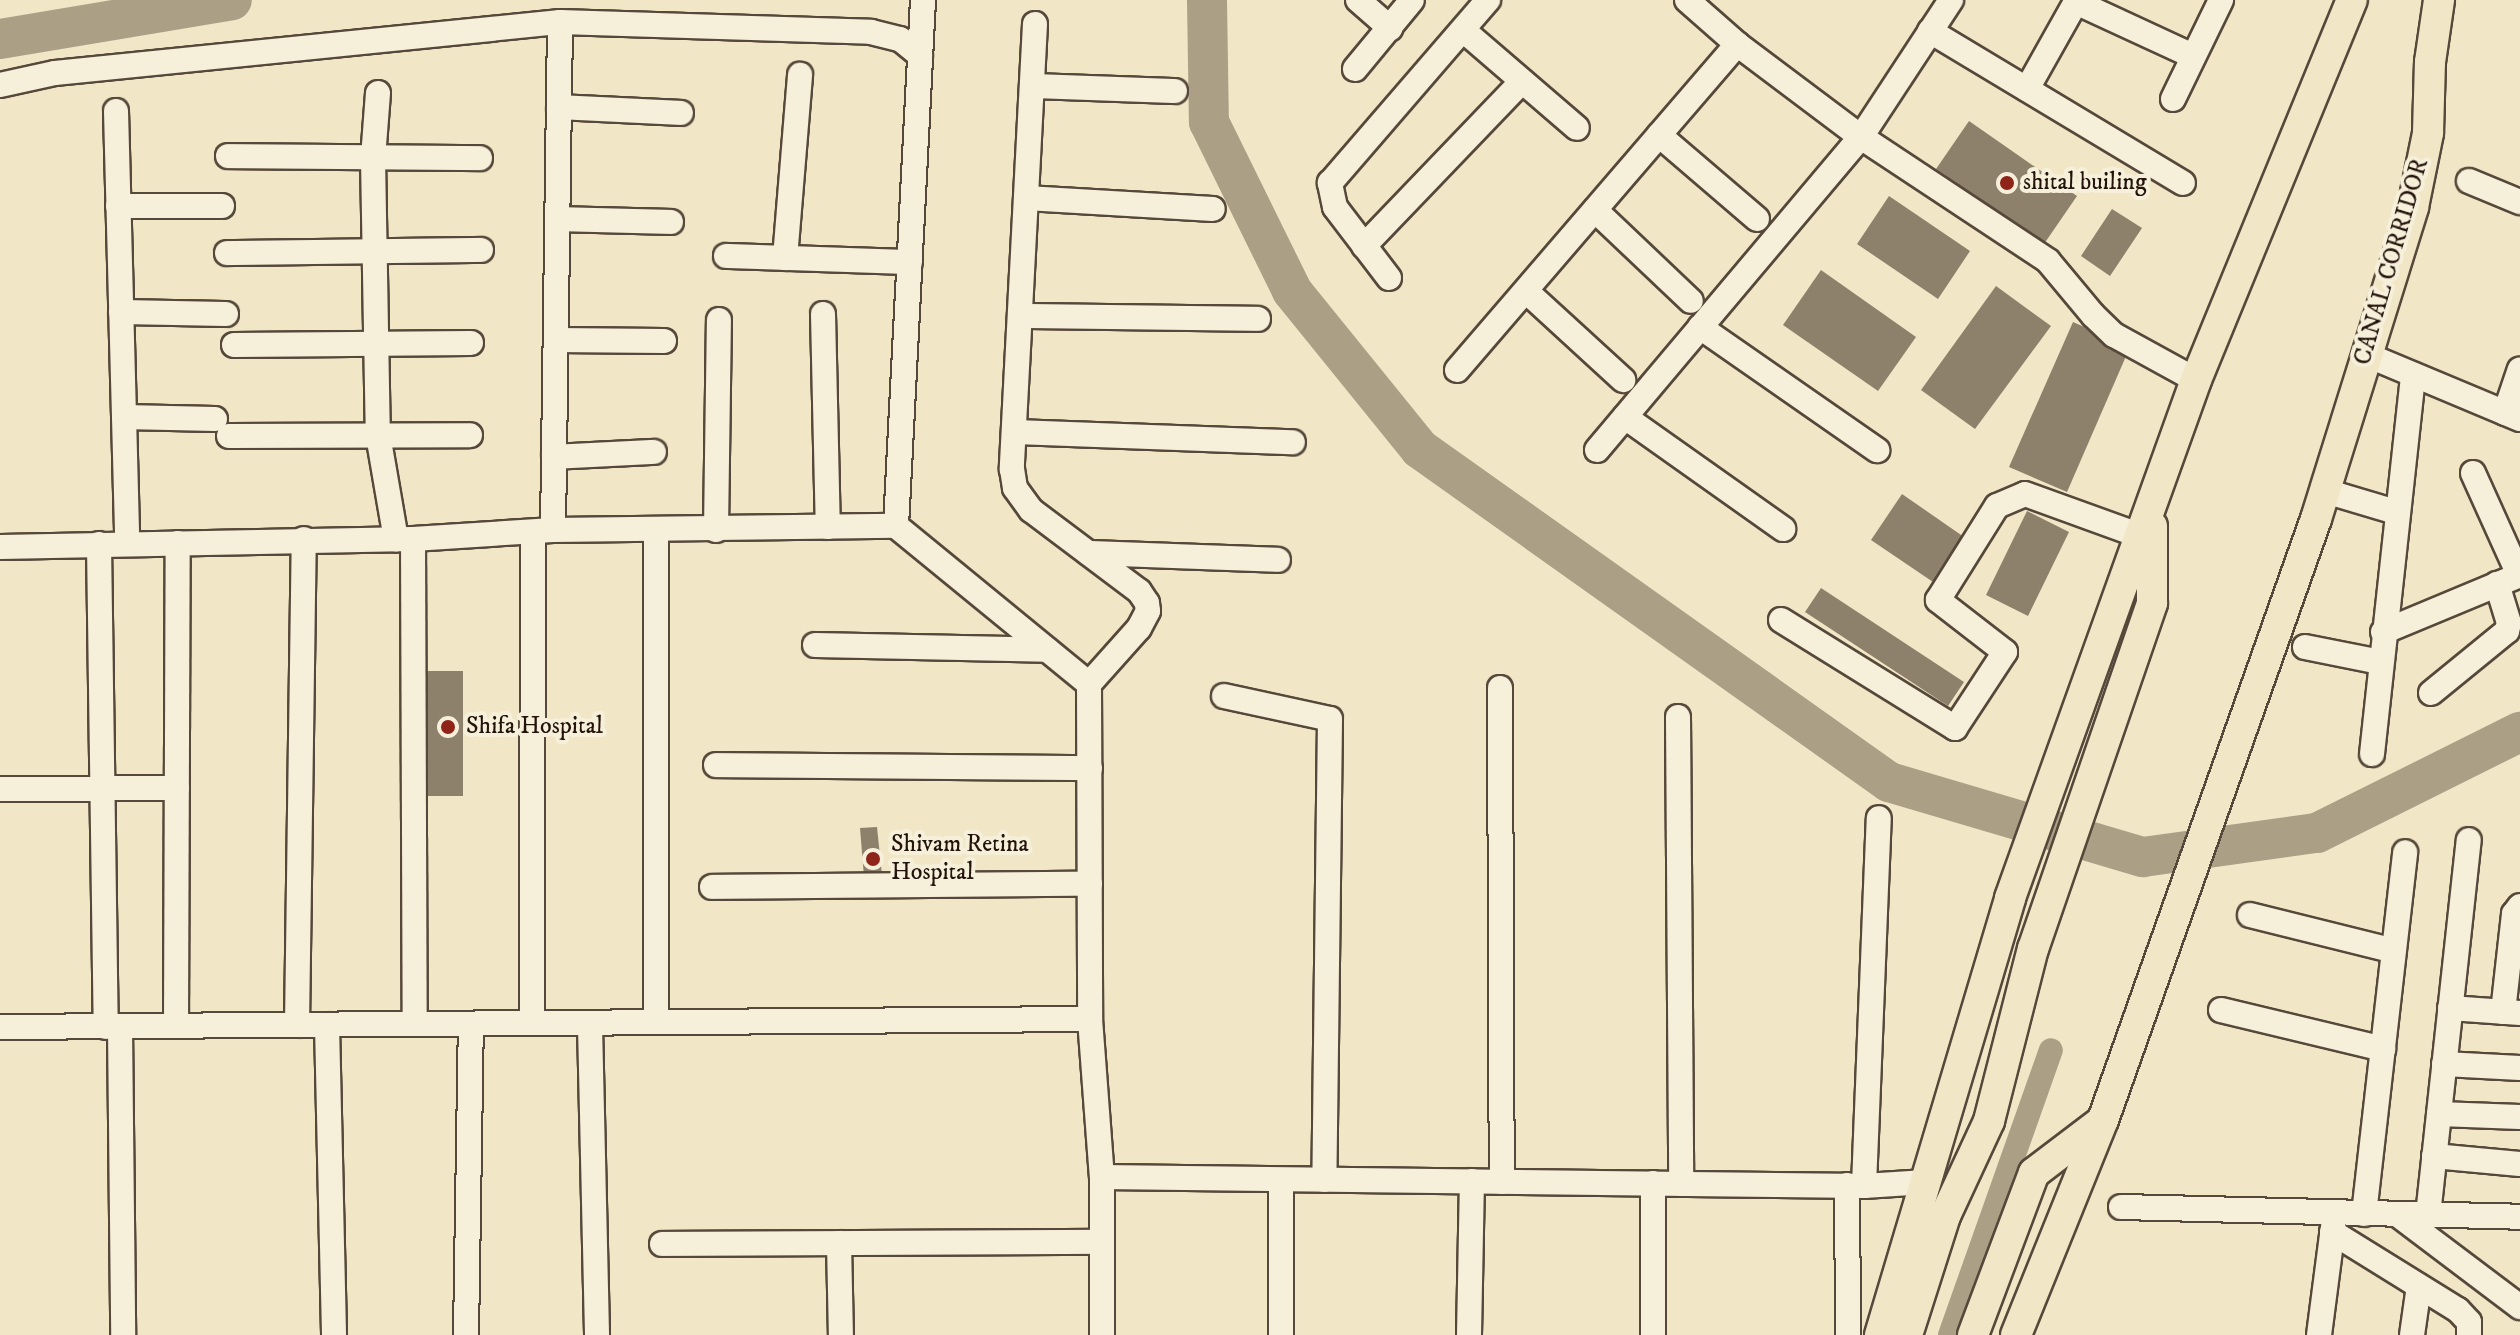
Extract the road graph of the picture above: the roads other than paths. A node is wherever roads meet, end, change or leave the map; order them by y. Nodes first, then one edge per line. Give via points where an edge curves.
1 (923, 0) edge
2 (1358, 0) edge
3 (1412, 0) edge
4 (1488, 0) edge
5 (1687, 0) edge
6 (1951, 0) edge
7 (2221, 0) edge
8 (2352, 0) edge
9 (2439, 0) edge
10 (2076, 1) edge
11 (560, 22) junction
12 (1035, 24) dead end
13 (1390, 28) junction
14 (1463, 30) junction
15 (1930, 31) junction
16 (1737, 44) junction
17 (920, 45) junction
18 (2193, 56) junction
19 (1355, 69) dead end
20 (800, 75) dead end
21 (1522, 81) junction
22 (0, 85) edge
23 (1032, 86) junction
24 (2027, 89) junction
25 (1175, 91) dead end
26 (378, 93) dead end
27 (2173, 99) dead end
28 (559, 107) junction
29 (116, 111) dead end
30 (681, 113) dead end
31 (1577, 128) dead end
32 (1659, 135) junction
33 (1861, 137) junction
34 (228, 156) dead end
35 (373, 158) junction
36 (480, 158) dead end
37 (2469, 181) dead end
38 (2183, 183) dead end
39 (1026, 198) junction
40 (2520, 202) edge
41 (118, 206) junction
42 (222, 206) dead end
43 (1213, 209) dead end
44 (1595, 210) junction
45 (558, 219) junction
46 (1757, 219) dead end
47 (671, 222) dead end
48 (1364, 246) junction
49 (481, 250) dead end
50 (375, 251) junction
51 (227, 253) dead end
52 (726, 256) dead end
53 (785, 258) junction
54 (910, 262) junction
55 (1389, 278) dead end
56 (1526, 291) junction
57 (1691, 301) dead end
58 (121, 312) junction
59 (226, 314) dead end
60 (823, 314) dead end
61 (1020, 316) junction
62 (1258, 319) dead end
63 (719, 320) dead end
64 (1700, 327) junction
65 (556, 340) junction
66 (664, 341) dead end
67 (471, 343) dead end
68 (376, 344) junction
69 (234, 345) dead end
70 (2367, 355) junction
71 (2520, 369) edge
72 (1457, 370) dead end
73 (2413, 375) junction
74 (1623, 380) dead end
75 (2196, 380) junction
76 (2512, 416) edge
77 (124, 417) junction
78 (1625, 417) junction
79 (1014, 432) junction
80 (378, 435) junction
81 (470, 435) dead end
82 (1293, 442) dead end
83 (1597, 450) dead end
84 (1877, 450) dead end
85 (654, 452) dead end
86 (554, 457) junction
87 (2473, 473) dead end
88 (2320, 505) junction
89 (2152, 506) junction
90 (2396, 512) junction
91 (896, 526) junction
92 (828, 527) junction
93 (1783, 529) dead end
94 (716, 530) junction
95 (656, 531) junction
96 (543, 532) junction
97 (2141, 536) junction
98 (304, 539) junction
99 (404, 539) junction
100 (178, 543) junction
101 (99, 544) junction
102 (127, 544) junction
103 (0, 547) edge
104 (1089, 553) junction
105 (1278, 560) dead end
106 (2512, 578) edge
107 (1781, 620) dead end
108 (2383, 632) junction
109 (815, 645) dead end
110 (2305, 647) dead end
111 (1047, 650) junction
112 (2380, 662) junction
113 (1089, 684) junction
114 (1500, 688) dead end
115 (2431, 693) dead end
116 (1224, 696) dead end
117 (1678, 717) dead end
118 (2372, 754) dead end
119 (716, 765) dead end
120 (1090, 768) junction
121 (101, 788) junction
122 (177, 788) junction
123 (0, 789) edge
124 (1879, 818) dead end
125 (2469, 840) dead end
126 (2405, 852) dead end
127 (1090, 884) junction
128 (712, 887) dead end
129 (2520, 906) edge
130 (2250, 915) dead end
131 (2394, 951) junction
132 (2450, 1008) junction
133 (2221, 1010) dead end
134 (2511, 1012) edge
135 (1090, 1019) junction
136 (656, 1022) junction
137 (532, 1023) junction
138 (415, 1024) junction
139 (297, 1025) junction
140 (327, 1025) junction
141 (590, 1025) junction
142 (176, 1026) junction
143 (471, 1026) junction
144 (0, 1027) edge
145 (113, 1027) junction
146 (2383, 1049) junction
147 (2444, 1064) junction
148 (2520, 1068) edge
149 (1953, 1092) junction
150 (2439, 1114) junction
151 (2520, 1117) edge
152 (2103, 1120) junction
153 (1989, 1121) junction
154 (2434, 1156) junction
155 (2520, 1164) edge
156 (1102, 1177) junction
157 (1281, 1180) junction
158 (1324, 1180) junction
159 (1472, 1181) junction
160 (1502, 1182) junction
161 (1926, 1182) junction
162 (1653, 1183) junction
163 (1681, 1184) junction
164 (1856, 1185) junction
165 (2121, 1207) dead end
166 (2364, 1214) junction
167 (2398, 1215) junction
168 (2428, 1215) junction
169 (2520, 1217) edge
170 (2333, 1222) junction
171 (1102, 1242) junction
172 (839, 1243) junction
173 (662, 1244) dead end
174 (2419, 1286) junction
175 (2520, 1307) edge
176 (123, 1335) edge
177 (334, 1335) edge
178 (466, 1335) edge
179 (597, 1335) edge
180 (841, 1335) edge
181 (1102, 1335) edge
182 (1281, 1335) edge
183 (1469, 1335) edge
184 (1653, 1335) edge
185 (1848, 1335) edge
186 (1880, 1335) edge
187 (1907, 1335) edge
188 (1973, 1335) edge
189 (2016, 1335) edge
190 (2319, 1335) edge
191 (2412, 1335) edge
192 (2469, 1335) edge

1 - 17 street
2 - 13 street
3 - 13 street
4 - 14 street
5 - 16 street
6 - 15 street
7 - 18 street
8 - 75 main road
9 - 70 main road, CANAL CORRIDOR via 2425,148 2413,207
10 - 18 street
10 - 24 street
11 - 17 street via 871,32
11 - 22 street via 55,73
11 - 28 street
12 - 23 street
13 - 19 street
14 - 21 street
14 - 48 street via 1330,183 1335,207
15 - 24 street
15 - 33 street
16 - 32 street
16 - 33 street
17 - 54 street
18 - 27 street
20 - 53 street
21 - 31 street
21 - 48 street
23 - 25 street
23 - 39 street
24 - 38 street
26 - 35 street
28 - 30 street
28 - 45 street
29 - 41 street
32 - 44 street
32 - 46 street
33 - 64 street
33 - 75 street via 2037,252 2114,335
34 - 35 street
35 - 36 street
35 - 50 street
37 - 40 street
39 - 43 street
39 - 61 street
41 - 42 street
41 - 58 street
44 - 56 street
44 - 57 street
45 - 47 street
45 - 65 street
48 - 55 street
49 - 50 street
50 - 51 street
50 - 68 street
52 - 53 street
53 - 54 street
54 - 91 street
56 - 72 street
56 - 74 street
58 - 59 street
58 - 77 street
60 - 92 street
61 - 62 street
61 - 79 street
63 - 94 street
64 - 78 street
64 - 84 street
65 - 66 street
65 - 86 street
67 - 68 street
68 - 69 street
68 - 80 street
70 - 73 street
70 - 88 main road, CANAL CORRIDOR
71 - 76 street
73 - 76 street
73 - 90 street
75 - 89 main road
77 - 80 street
77 - 102 street
78 - 83 street
78 - 93 street
79 - 82 street
79 - 104 street via 1012,469 1020,498
80 - 81 street
80 - 99 street
85 - 86 street
86 - 96 street
87 - 106 street
88 - 90 street
88 - 152 main road, CANAL CORRIDOR
89 - 97 main road
89 - 153 main road via 2152,603 2048,906
90 - 108 street
91 - 92 street
91 - 111 street
92 - 94 street
94 - 95 street
95 - 96 street
95 - 136 street
96 - 99 street
96 - 137 street
97 - 107 street via 2025,494 1997,506 1938,600 2005,652 1955,728
97 - 149 main road via 2010,898
98 - 99 street
98 - 100 street
98 - 139 street
99 - 138 street
100 - 102 street
100 - 122 street
101 - 102 street
101 - 103 street
101 - 121 street
104 - 105 street
104 - 113 street via 1139,591 1148,611
106 - 108 street
106 - 115 street via 2507,631
108 - 112 street
109 - 111 street
110 - 112 street
111 - 113 street
112 - 118 street
113 - 120 street
114 - 160 street
116 - 158 street via 1330,719
117 - 163 street
119 - 120 street
120 - 127 street
121 - 122 street
121 - 123 street
121 - 145 street
122 - 142 street
124 - 164 street
125 - 132 street
126 - 131 street
127 - 128 street
127 - 135 street
129 - 134 street via 2514,914
130 - 131 street
131 - 146 street
132 - 134 street
132 - 147 street
133 - 146 street
135 - 136 street
135 - 156 street
136 - 141 street
137 - 141 street
137 - 143 street
138 - 140 street
138 - 143 street
139 - 140 street
139 - 142 street
140 - 177 street
141 - 179 street
142 - 145 street
143 - 178 street
144 - 145 street
145 - 176 street
146 - 166 street
147 - 148 street
147 - 150 street
149 - 153 main road
149 - 161 main road
150 - 151 street
150 - 154 street
152 - 188 main road via 2034,1173
152 - 189 main road
153 - 187 main road via 1945,1216
154 - 155 street
154 - 168 street
156 - 157 street
156 - 171 street
157 - 158 street
157 - 182 street
158 - 159 street
159 - 160 street
159 - 183 street
160 - 162 street
161 - 164 street
161 - 186 main road
162 - 163 street
162 - 184 street
163 - 164 street
164 - 185 street
165 - 170 street
166 - 167 street
166 - 170 street
167 - 168 street
167 - 175 street
168 - 169 street
170 - 174 street
170 - 190 street
171 - 172 street
171 - 181 street
172 - 173 street
172 - 180 street
174 - 191 street
174 - 192 street via 2465,1316

